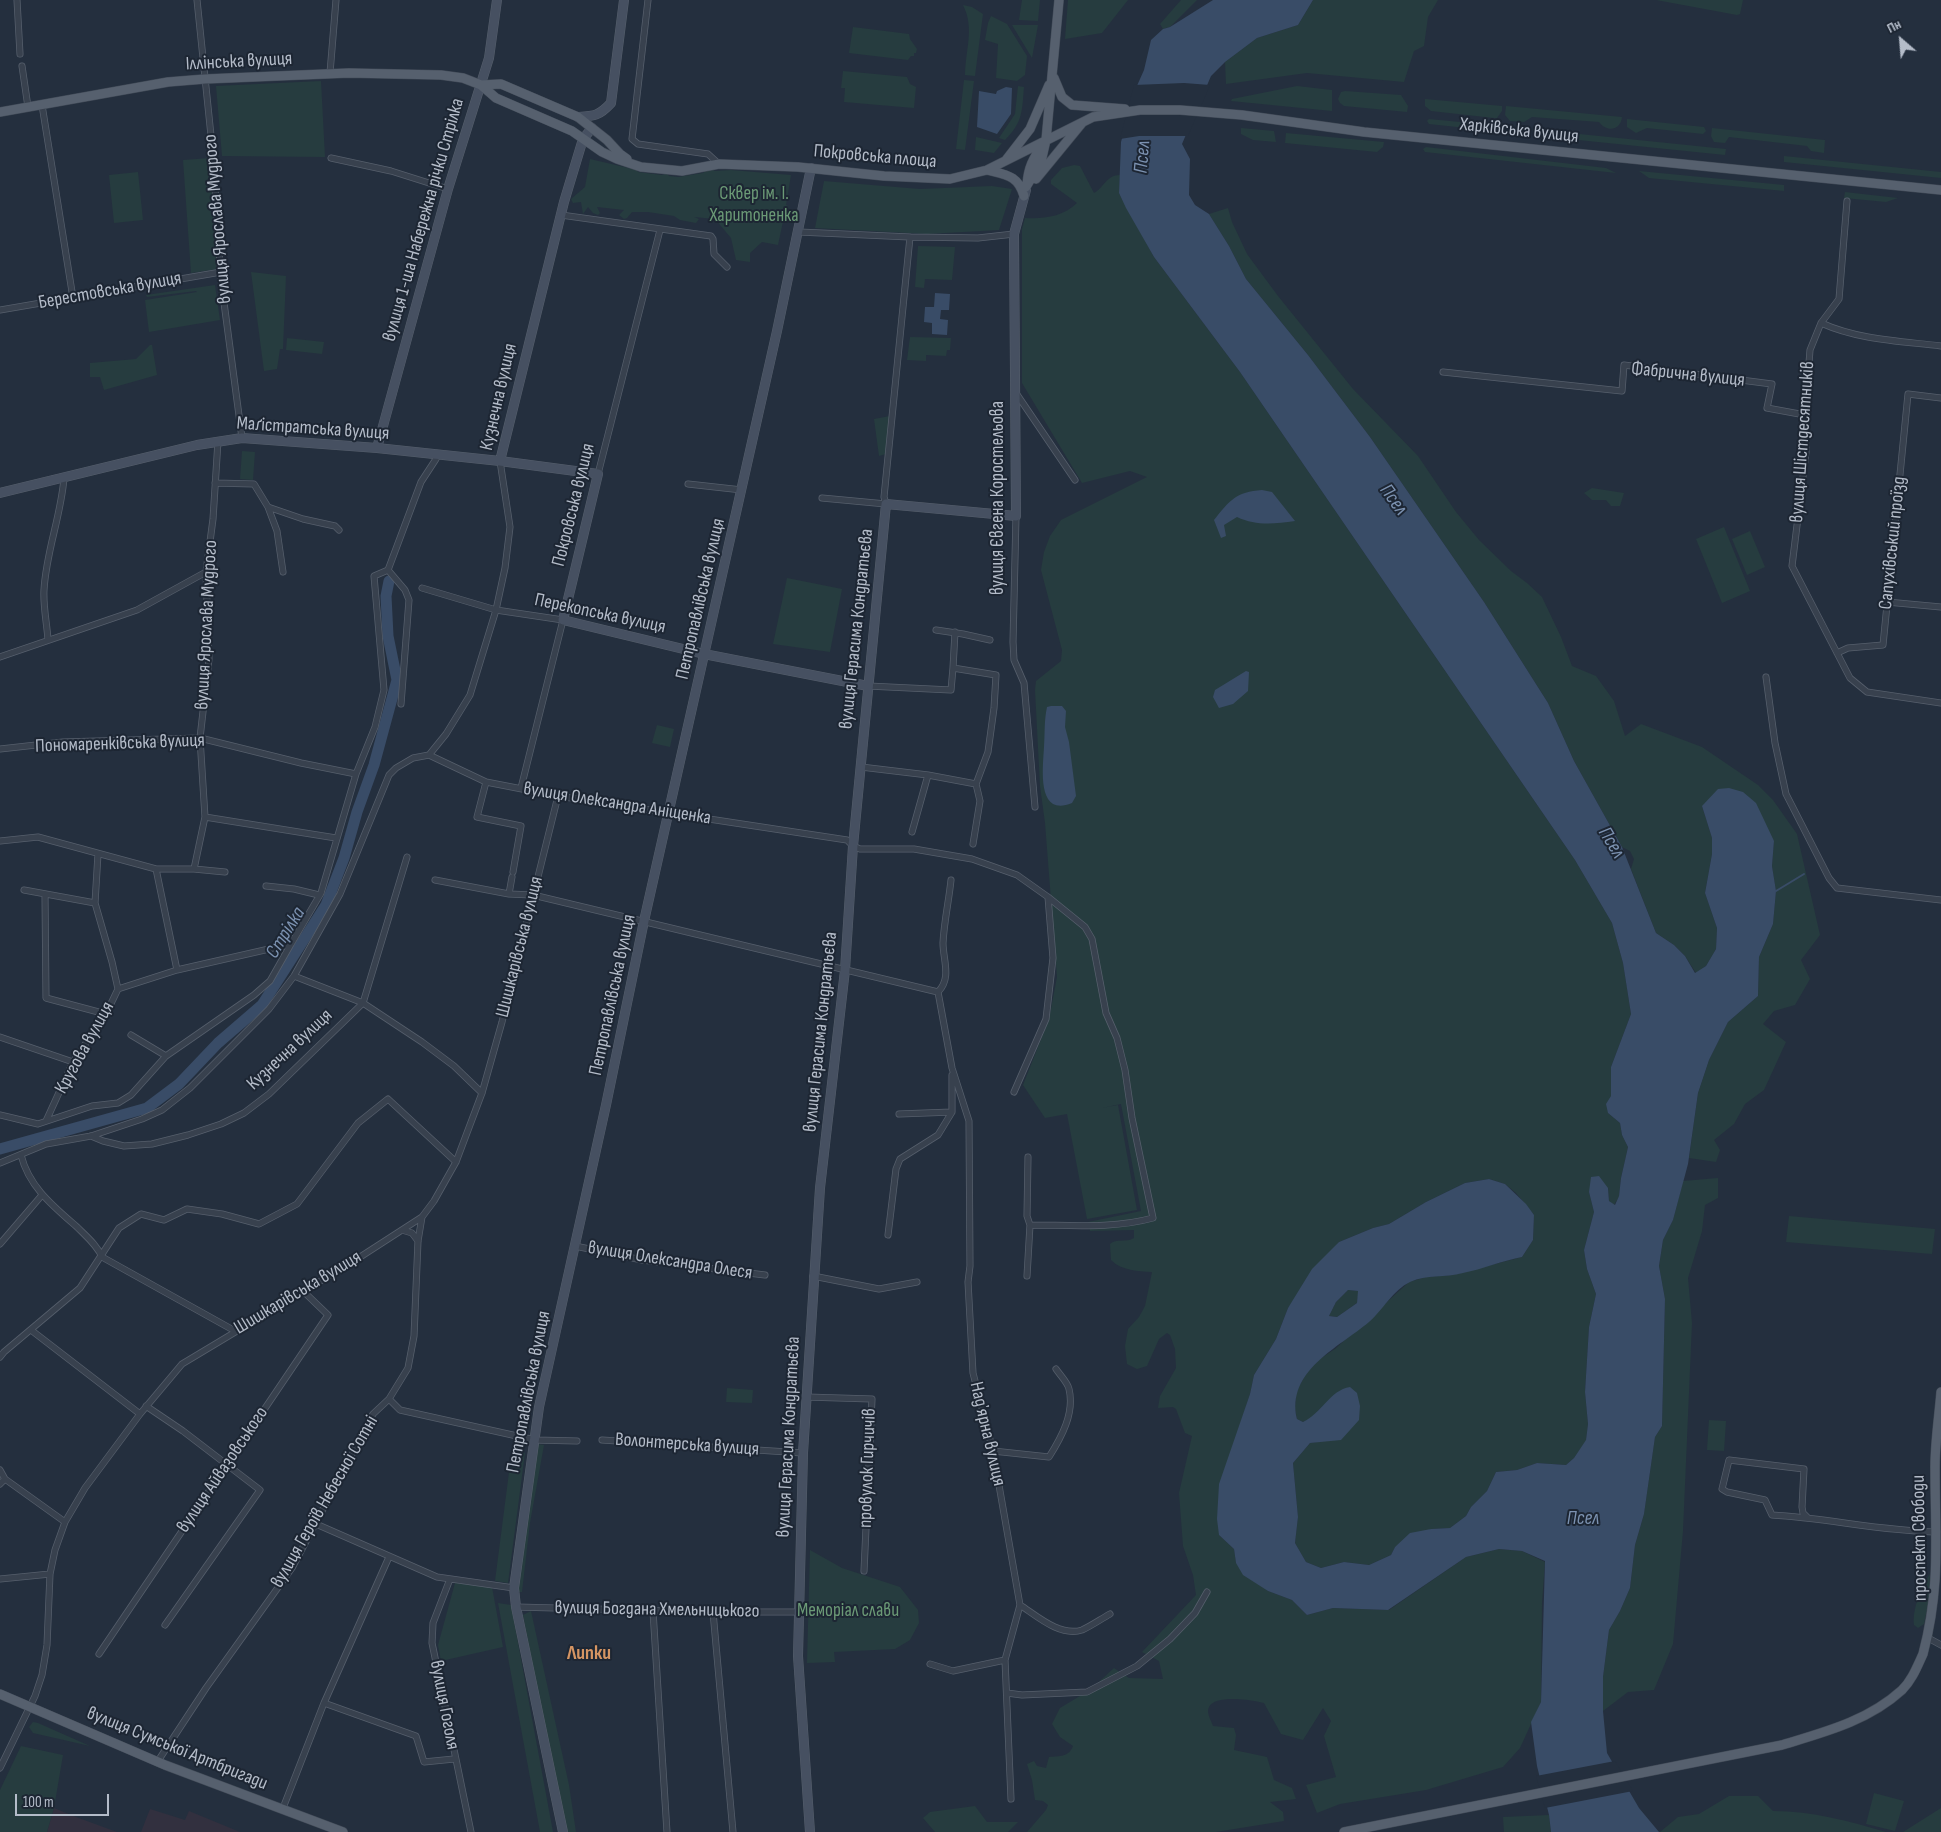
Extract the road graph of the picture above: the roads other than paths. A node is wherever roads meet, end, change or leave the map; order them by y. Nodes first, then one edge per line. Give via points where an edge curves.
1 (17, 0) edge
2 (197, 0) edge
3 (336, 0) edge
4 (497, 0) edge
5 (624, 0) edge
6 (648, 0) edge
7 (1059, 0) edge
8 (20, 54) dead end
9 (22, 66) dead end
10 (330, 73) junction
11 (1053, 76) junction
12 (205, 78) junction
13 (481, 85) junction
14 (42, 105) junction
15 (28, 107) junction
16 (1140, 110) junction
17 (0, 112) edge
18 (578, 117) junction
19 (1093, 117) joint
20 (1083, 122) junction
21 (592, 128) junction
22 (583, 138) junction
23 (1046, 140) junction
24 (332, 158) dead end
25 (1004, 163) junction
26 (719, 164) junction
27 (641, 167) junction
28 (811, 168) junction
29 (987, 170) junction
30 (448, 189) junction
31 (1941, 190) edge
32 (1025, 192) junction
33 (1847, 201) dead end
34 (561, 215) junction
35 (660, 230) junction
36 (798, 232) junction
37 (1014, 234) junction
38 (910, 237) junction
39 (727, 267) dead end
40 (221, 272) junction
41 (73, 298) junction
42 (0, 310) edge
43 (1821, 323) junction
44 (1941, 346) edge
45 (1443, 372) dead end
46 (1015, 392) junction
47 (1941, 398) edge
48 (1805, 415) junction
49 (242, 438) junction
50 (218, 440) junction
51 (377, 448) junction
52 (437, 455) junction
53 (500, 461) junction
54 (598, 474) junction
55 (64, 478) junction
56 (1076, 480) dead end
57 (215, 483) junction
58 (688, 484) dead end
59 (742, 490) junction
60 (0, 493) edge
61 (822, 498) dead end
62 (886, 504) junction
63 (268, 507) junction
64 (1016, 516) junction
65 (340, 530) dead end
66 (388, 570) junction
67 (206, 572) junction
68 (282, 572) dead end
69 (422, 588) dead end
70 (1887, 602) junction
71 (1941, 607) edge
72 (496, 610) junction
73 (563, 620) junction
74 (936, 630) dead end
75 (955, 632) junction
76 (48, 640) junction
77 (990, 640) dead end
78 (1837, 653) junction
79 (704, 654) junction
80 (0, 657) edge
81 (953, 668) junction
82 (1766, 677) dead end
83 (868, 686) junction
84 (1941, 703) edge
85 (401, 704) dead end
86 (200, 738) junction
87 (0, 749) edge
88 (429, 755) junction
89 (860, 768) junction
90 (356, 774) junction
91 (928, 775) junction
92 (486, 782) junction
93 (976, 784) junction
94 (521, 788) junction
95 (558, 796) junction
96 (1035, 807) dead end
97 (670, 813) junction
98 (205, 817) junction
99 (912, 832) dead end
100 (336, 838) junction
101 (0, 841) edge
102 (973, 844) dead end
103 (854, 846) junction
104 (98, 854) junction
105 (407, 858) dead end
106 (156, 869) junction
107 (194, 869) junction
108 (225, 872) dead end
109 (434, 880) dead end
110 (951, 880) dead end
111 (266, 886) dead end
112 (24, 890) dead end
113 (509, 894) junction
114 (45, 895) junction
115 (319, 895) junction
116 (533, 895) junction
117 (1048, 896) junction
118 (1941, 900) edge
119 (95, 903) junction
120 (644, 921) junction
121 (290, 944) junction
122 (178, 970) junction
123 (845, 970) junction
124 (294, 976) junction
125 (118, 988) junction
126 (938, 992) junction
127 (363, 1003) junction
128 (106, 1014) junction
129 (131, 1035) dead end
130 (0, 1037) edge
131 (166, 1056) junction
132 (73, 1062) junction
133 (952, 1068) junction
134 (1014, 1092) dead end
135 (482, 1093) junction
136 (952, 1112) junction
137 (898, 1114) dead end
138 (0, 1115) edge
139 (46, 1121) junction
140 (91, 1136) junction
141 (21, 1154) junction
142 (1028, 1157) dead end
143 (456, 1162) junction
144 (0, 1163) edge
145 (42, 1195) junction
146 (422, 1217) junction
147 (1030, 1225) junction
148 (400, 1230) junction
149 (888, 1235) dead end
150 (418, 1241) junction
151 (0, 1244) edge
152 (575, 1246) junction
153 (102, 1257) junction
154 (765, 1275) dead end
155 (813, 1276) junction
156 (1027, 1276) dead end
157 (918, 1282) dead end
158 (302, 1290) junction
159 (30, 1330) junction
160 (235, 1330) junction
161 (0, 1357) edge
162 (1056, 1370) dead end
163 (1941, 1392) edge
164 (806, 1397) junction
165 (389, 1399) junction
166 (146, 1406) junction
167 (140, 1414) junction
168 (535, 1440) junction
169 (602, 1440) dead end
170 (577, 1441) dead end
171 (993, 1450) junction
172 (803, 1453) junction
173 (227, 1464) junction
174 (0, 1470) edge
175 (5, 1479) junction
176 (0, 1484) edge
177 (1939, 1499) edge
178 (1808, 1518) junction
179 (64, 1522) junction
180 (316, 1524) junction
181 (1939, 1532) junction
182 (389, 1557) junction
183 (864, 1570) dead end
184 (50, 1574) junction
185 (0, 1579) edge
186 (450, 1579) junction
187 (514, 1588) junction
188 (1207, 1592) dead end
189 (516, 1606) junction
190 (1020, 1606) junction
191 (653, 1611) junction
192 (713, 1612) junction
193 (799, 1612) junction
194 (1110, 1614) dead end
195 (165, 1625) dead end
196 (1930, 1639) junction
197 (1941, 1644) edge
198 (99, 1654) dead end
199 (1004, 1660) junction
200 (930, 1664) dead end
201 (1007, 1693) junction
202 (0, 1694) edge
203 (324, 1704) junction
204 (29, 1706) junction
205 (454, 1759) junction
206 (158, 1762) junction
207 (0, 1768) edge
208 (1011, 1799) dead end
209 (283, 1808) junction
210 (343, 1832) edge
211 (470, 1832) edge
212 (563, 1832) edge
213 (667, 1832) edge
214 (733, 1832) edge
215 (810, 1832) edge
216 (1344, 1832) edge

1 - 8 street
2 - 12 street, вулиця Ярослава Мудрого
3 - 10 street
4 - 13 street, вулиця 1-ша Набережна річки Стрілка via 489,58
5 - 18 street via 611,103 602,113
6 - 26 street via 632,139 638,144 708,154
7 - 11 main road
9 - 15 street
10 - 12 main road, Іллінська вулиця
10 - 13 main road, Іллінська вулиця via 441,75
11 - 16 main road via 1067,102 1083,107
11 - 23 main road
11 - 25 main road via 1030,129
12 - 14 main road, Іллінська вулиця
12 - 40 street, вулиця Ярослава Мудрого
13 - 18 main road, Покровська площа via 501,84
13 - 22 main road, Покровська площа via 496,98
13 - 30 street, вулиця 1-ша Набережна річки Стрілка
14 - 15 main road, Іллінська вулиця
14 - 41 street
15 - 17 main road, Іллінська вулиця
16 - 19 main road, Харківська вулиця
16 - 31 main road, Харківська вулиця via 1218,112 1364,132
18 - 21 main road, Покровська площа
19 - 20 main road, Покровська площа
20 - 23 main road, Покровська площа
20 - 32 main road
21 - 22 street, Кузнечна вулиця
21 - 27 main road, Покровська площа via 620,154
22 - 27 main road, Покровська площа via 602,152
22 - 34 street, Кузнечна вулиця
23 - 25 main road, Покровська площа
23 - 32 main road via 1042,162
24 - 30 street via 391,171
25 - 29 main road, Покровська площа
26 - 27 main road, Покровська площа via 682,171
26 - 28 main road, Покровська площа
28 - 29 main road, Покровська площа via 950,179
28 - 36 street, Петропавлівська вулиця
29 - 32 main road via 1012,177
30 - 51 street, вулиця 1-ша Набережна річки Стрілка
32 - 37 street, вулиця Євгена Коростельова
33 - 43 street, вулиця Шістдесятників via 1839,299
34 - 35 street
34 - 53 street, Кузнечна вулиця
35 - 39 street via 711,236 714,254
35 - 54 street, Покровська вулиця
36 - 38 street
36 - 59 street, Петропавлівська вулиця
37 - 38 street via 978,238
37 - 46 street, вулиця Євгена Коростельова
38 - 62 street, вулиця Герасима Кондратьєва via 884,497
40 - 41 street, Берестовська вулиця
40 - 49 street, вулиця Ярослава Мудрого
41 - 42 street, Берестовська вулиця
43 - 44 street via 1842,332 1878,339
43 - 48 street, вулиця Шістдесятників via 1810,350
45 - 48 street, Фабрична вулиця via 1622,391 1624,365 1772,384 1767,408
46 - 56 street
46 - 64 street, вулиця Євгена Коростельова
47 - 70 street, Сапухівський проїзд via 1908,394
48 - 78 street, вулиця Шістдесятників via 1806,452 1792,566
49 - 50 street, Маґістратська вулиця
49 - 51 street, Маґістратська вулиця
50 - 55 street, Маґістратська вулиця
50 - 57 street, вулиця Ярослава Мудрого
51 - 52 street, Маґістратська вулиця
52 - 53 street, Маґістратська вулиця
52 - 66 street via 421,482
53 - 54 street, Маґістратська вулиця
53 - 72 street, Кузнечна вулиця via 510,527
54 - 73 street, Покровська вулиця
55 - 60 street, Маґістратська вулиця
55 - 76 street via 62,504 44,590
57 - 63 street via 254,484
57 - 67 street, вулиця Ярослава Мудрого
58 - 59 street
59 - 79 street, Петропавлівська вулиця
61 - 62 street
62 - 64 street
62 - 83 street, вулиця Герасима Кондратьєва
63 - 65 street
63 - 68 street via 277,531
64 - 96 street, вулиця Євгена Коростельова via 1014,653 1024,683
66 - 85 street via 409,600
66 - 90 street, Кругова вулиця via 374,576 384,690 375,726
67 - 76 street via 137,610
67 - 86 street, вулиця Ярослава Мудрого via 209,659
69 - 72 street, Перекопська вулиця
70 - 71 street
70 - 78 street, Сапухівський проїзд via 1883,645 1848,648
72 - 73 street, Перекопська вулиця
72 - 88 street, Кузнечна вулиця via 470,695
73 - 79 street, Перекопська вулиця
73 - 94 street, Покровська вулиця
74 - 75 street
75 - 77 street
75 - 81 street
76 - 80 street
78 - 84 street, вулиця Шістдесятників via 1850,678 1867,692
79 - 83 street, Перекопська вулиця
79 - 97 street, Петропавлівська вулиця
81 - 83 street, Перекопська вулиця via 951,690
81 - 93 street via 996,675 988,752
82 - 118 street via 1786,794 1829,878 1837,888
83 - 89 street, вулиця Герасима Кондратьєва
86 - 87 street, Пономаренківська вулиця via 63,742
86 - 90 street, Пономаренківська вулиця
86 - 98 street, вулиця Ярослава Мудрого
88 - 92 street, вулиця Олександра Аніщенка
88 - 124 street via 413,758 389,775 340,894
89 - 91 street
89 - 103 street, вулиця Герасима Кондратьєва
90 - 100 street, Кругова вулиця
91 - 93 street
91 - 99 street
92 - 94 street, вулиця Олександра Аніщенка
92 - 113 street via 477,817 521,826
93 - 102 street via 980,801
94 - 95 street, вулиця Олександра Аніщенка
95 - 97 street, вулиця Олександра Аніщенка
95 - 116 street, Шишкарівська вулиця
97 - 103 street, вулиця Олександра Аніщенка via 847,840
97 - 120 street, Петропавлівська вулиця
98 - 100 street
98 - 107 street, вулиця Ярослава Мудрого
100 - 115 street, Кругова вулиця
101 - 104 street via 38,837
103 - 117 street, вулиця Олександра Аніщенка via 860,849 914,849 972,859 1017,875
103 - 123 street, вулиця Герасима Кондратьєва
104 - 106 street
104 - 119 street
105 - 127 street, Кузнечна вулиця
106 - 107 street
106 - 122 street
107 - 108 street
109 - 113 street
110 - 126 street via 943,945 947,964 944,986
111 - 115 street
112 - 114 street
113 - 116 street
114 - 119 street
114 - 128 street via 46,998
115 - 121 street, Кругова вулиця
116 - 120 street
116 - 135 street, Шишкарівська вулиця
117 - 134 street via 1053,958 1046,1019
117 - 147 street, вулиця Олександра Аніщенка via 1085,927 1092,939 1106,1013 1117,1038 1125,1070 1153,1218 1086,1225
119 - 125 street
120 - 123 street
120 - 152 street, Петропавлівська вулиця
121 - 122 street, Кругова вулиця
121 - 131 street, Кругова вулиця via 265,986
122 - 125 street, Кругова вулиця
123 - 126 street
123 - 155 street, вулиця Герасима Кондратьєва
124 - 127 street
124 - 140 street via 269,1009 190,1088 162,1110
125 - 128 street, Кругова вулиця
126 - 133 street, Надʼярна вулиця
127 - 135 street via 454,1066
127 - 140 street, Кузнечна вулиця via 269,1094 244,1113 221,1124 152,1144 124,1146
128 - 132 street, Кругова вулиця
129 - 131 street
130 - 132 street
131 - 139 street, Кругова вулиця via 132,1095 118,1103 92,1106
132 - 139 street, Кругова вулиця
133 - 136 street, Надʼярна вулиця
133 - 171 street, Надʼярна вулиця via 969,1121 968,1282 973,1373
135 - 143 street, Шишкарівська вулиця
136 - 137 street
136 - 149 street via 938,1135 900,1159
138 - 139 street via 38,1124
140 - 141 street via 46,1144
141 - 144 street
141 - 145 street via 25,1171
142 - 147 street via 1027,1216
143 - 146 street, Шишкарівська вулиця
143 - 153 street via 388,1099 358,1123 296,1204 259,1224 187,1209 164,1220 141,1214 119,1228
145 - 151 street
145 - 153 street via 82,1232
146 - 148 street, Шишкарівська вулиця
146 - 150 street, вулиця Героїв Небесної Сотні
147 - 156 street
148 - 150 street via 409,1231
148 - 158 street, Шишкарівська вулиця
150 - 165 street, вулиця Героїв Небесної Сотні via 414,1336 408,1368
152 - 154 street, вулиця Олександра Олеся via 642,1260
152 - 168 street, Петропавлівська вулиця via 539,1407
153 - 159 street via 80,1288
153 - 160 street
155 - 157 street via 879,1289
155 - 164 street, вулиця Герасима Кондратьєва
158 - 160 street, Шишкарівська вулиця
158 - 173 street, вулиця Айвазовського via 328,1316
159 - 161 street
159 - 167 street
160 - 166 street, Шишкарівська вулиця via 182,1364
162 - 171 street via 1069,1388 1070,1405 1064,1434 1049,1457
163 - 177 main road, проспект Свободи via 1935,1464
164 - 172 street, вулиця Герасима Кондратьєва
164 - 183 street, провулок Гирчичів via 872,1399
165 - 168 street via 400,1410
165 - 180 street, вулиця Героїв Небесної Сотні via 373,1414
166 - 167 street, Шишкарівська вулиця
166 - 173 street
167 - 179 street, Шишкарівська вулиця
168 - 170 street
168 - 187 street, Петропавлівська вулиця
169 - 172 street, Волонтерська вулиця
171 - 190 street, Надʼярна вулиця
172 - 193 street, вулиця Герасима Кондратьєва
173 - 195 street via 260,1490
173 - 198 street, вулиця Айвазовського
174 - 175 street
175 - 176 street
175 - 179 street
177 - 181 main road, проспект Свободи
178 - 178 street via 1772,1515 1765,1500 1722,1489 1730,1460 1804,1470 1802,1507
178 - 181 street
179 - 184 street, Шишкарівська вулиця
180 - 182 street
180 - 206 street, вулиця Героїв Небесної Сотні via 292,1568 206,1688
181 - 196 main road, проспект Свободи via 1940,1594
182 - 186 street via 437,1577
182 - 203 street
184 - 185 street
184 - 204 street, Шишкарівська вулиця via 47,1645 42,1675
186 - 187 street
186 - 205 street, вулиця Гоголя via 433,1623 432,1643
187 - 189 street, Петропавлівська вулиця
188 - 201 street via 1195,1613 1170,1639 1137,1666 1087,1692
189 - 191 street, вулиця Богдана Хмельницького
189 - 212 street, Петропавлівська вулиця
190 - 194 street via 1054,1627 1069,1631 1082,1630
190 - 199 street, Надʼярна вулиця
191 - 192 street, вулиця Богдана Хмельницького
191 - 213 street
192 - 193 street, вулиця Богдана Хмельницького
192 - 214 street
193 - 215 street, вулиця Герасима Кондратьєва via 800,1702
196 - 197 street
196 - 216 main road, проспект Свободи via 1917,1668 1902,1689 1885,1704 1851,1722 1782,1745
199 - 200 street via 953,1671
199 - 201 street, Надʼярна вулиця
201 - 208 street, Надʼярна вулиця
202 - 204 main road, вулиця Сумської Артбригади
203 - 205 street via 416,1736 424,1762
203 - 209 street
204 - 206 main road, вулиця Сумської Артбригади
204 - 207 street, Шишкарівська вулиця
205 - 211 street, вулиця Гоголя
206 - 209 main road, вулиця Сумської Артбригади
209 - 210 main road, вулиця Сумської Артбригади

